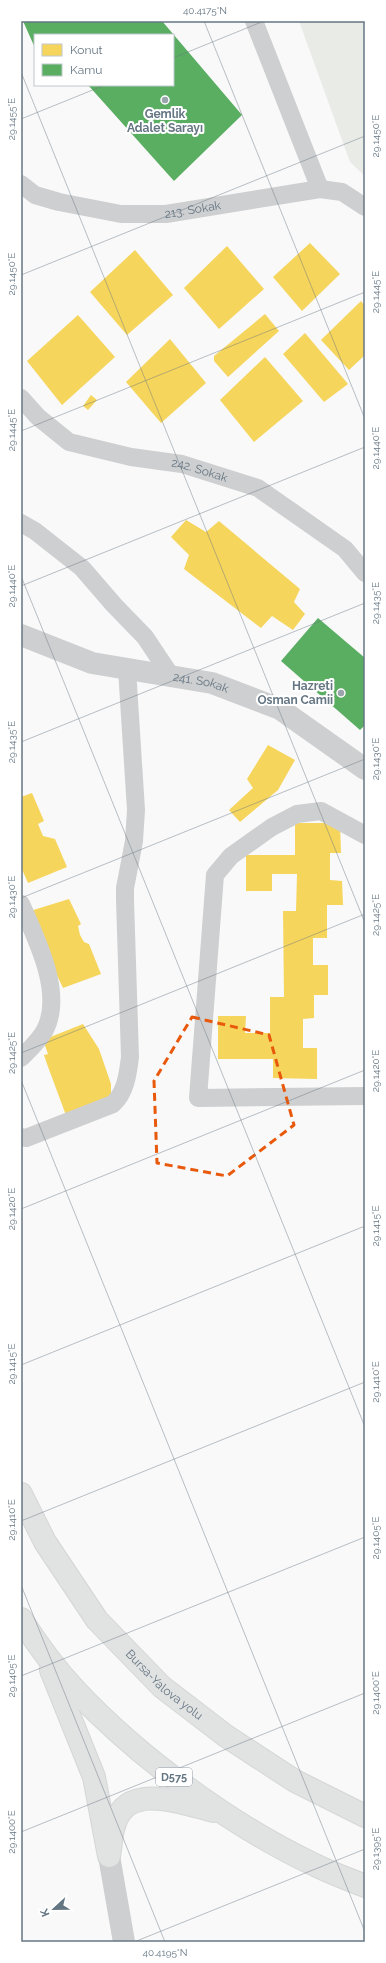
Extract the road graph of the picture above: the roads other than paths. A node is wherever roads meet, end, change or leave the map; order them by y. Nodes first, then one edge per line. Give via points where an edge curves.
1 (254, 21) edge
2 (21, 184) edge
3 (320, 189) junction
4 (365, 207) edge
5 (21, 398) edge
6 (21, 522) edge
7 (365, 573) edge
8 (21, 635) edge
9 (127, 669) junction
10 (171, 676) junction
11 (365, 769) edge
12 (365, 835) edge
13 (21, 904) edge
14 (21, 1058) edge
15 (365, 1096) edge
16 (21, 1138) edge
17 (21, 1494) edge
18 (21, 1619) edge
19 (43, 1649) junction
20 (226, 1814) junction
21 (365, 1816) edge
22 (109, 1856) junction
23 (365, 1886) edge
24 (124, 1942) edge

1 - 3 street
2 - 3 street, 213. Sokak via 35,195 121,214 166,214
3 - 4 street, 213. Sokak via 342,192
5 - 7 street, 242. Sokak via 38,417 69,442 131,457 182,464 258,488 345,549
6 - 10 street via 35,530 82,568 145,637
8 - 9 street, 241. Sokak via 92,663
9 - 10 street, 241. Sokak
9 - 16 street via 136,810 133,854 125,894 130,1057 127,1076 118,1100 113,1104
10 - 11 street, 241. Sokak via 212,683 280,709
12 - 15 street via 321,811 297,814 272,827 231,856 215,875 198,1098
13 - 14 street via 43,953 50,988 50,1010 45,1029
17 - 21 highway, Bursa-Yalova yolu via 45,1542 96,1620 162,1687 226,1736 295,1781
18 - 19 highway, D575
19 - 20 highway, D575 via 76,1691 131,1743
19 - 22 highway via 94,1777
20 - 22 highway via 163,1799 132,1801 124,1807 115,1823
20 - 23 highway, D575 via 314,1865
22 - 24 street

